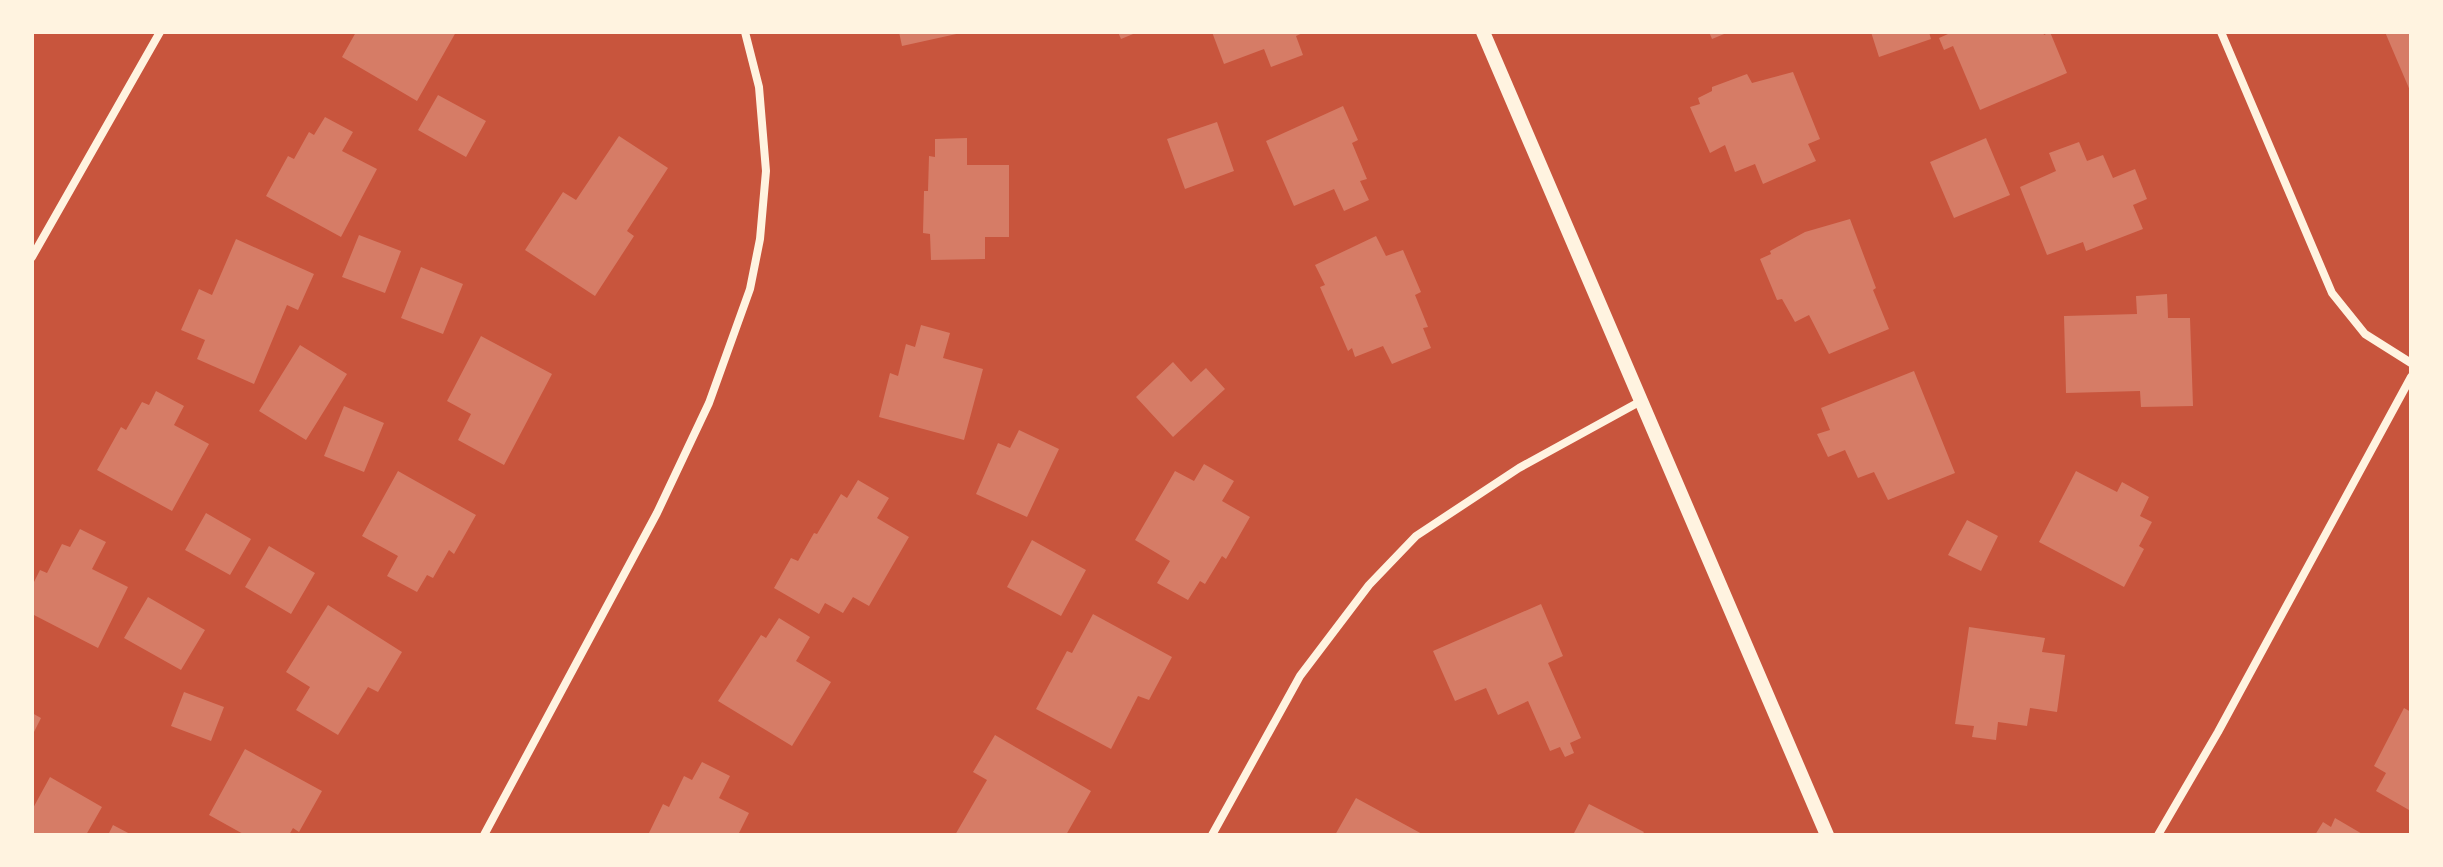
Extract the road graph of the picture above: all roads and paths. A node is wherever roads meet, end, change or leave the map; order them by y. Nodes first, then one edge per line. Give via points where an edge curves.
1 (160, 32) edge
2 (745, 32) edge
3 (1483, 32) edge
4 (2221, 32) edge
5 (32, 257) edge
6 (2411, 363) edge
7 (2411, 377) edge
8 (1641, 401) junction
9 (484, 835) edge
10 (1212, 835) edge
11 (1827, 835) edge
12 (2158, 835) edge

1 - 5 street
2 - 9 street via 759,87 766,171 750,289 709,403 657,513
3 - 8 street
4 - 6 street via 2332,293 2365,334
7 - 12 street
8 - 10 street via 1519,468 1416,536 1369,585 1300,676
8 - 11 street

